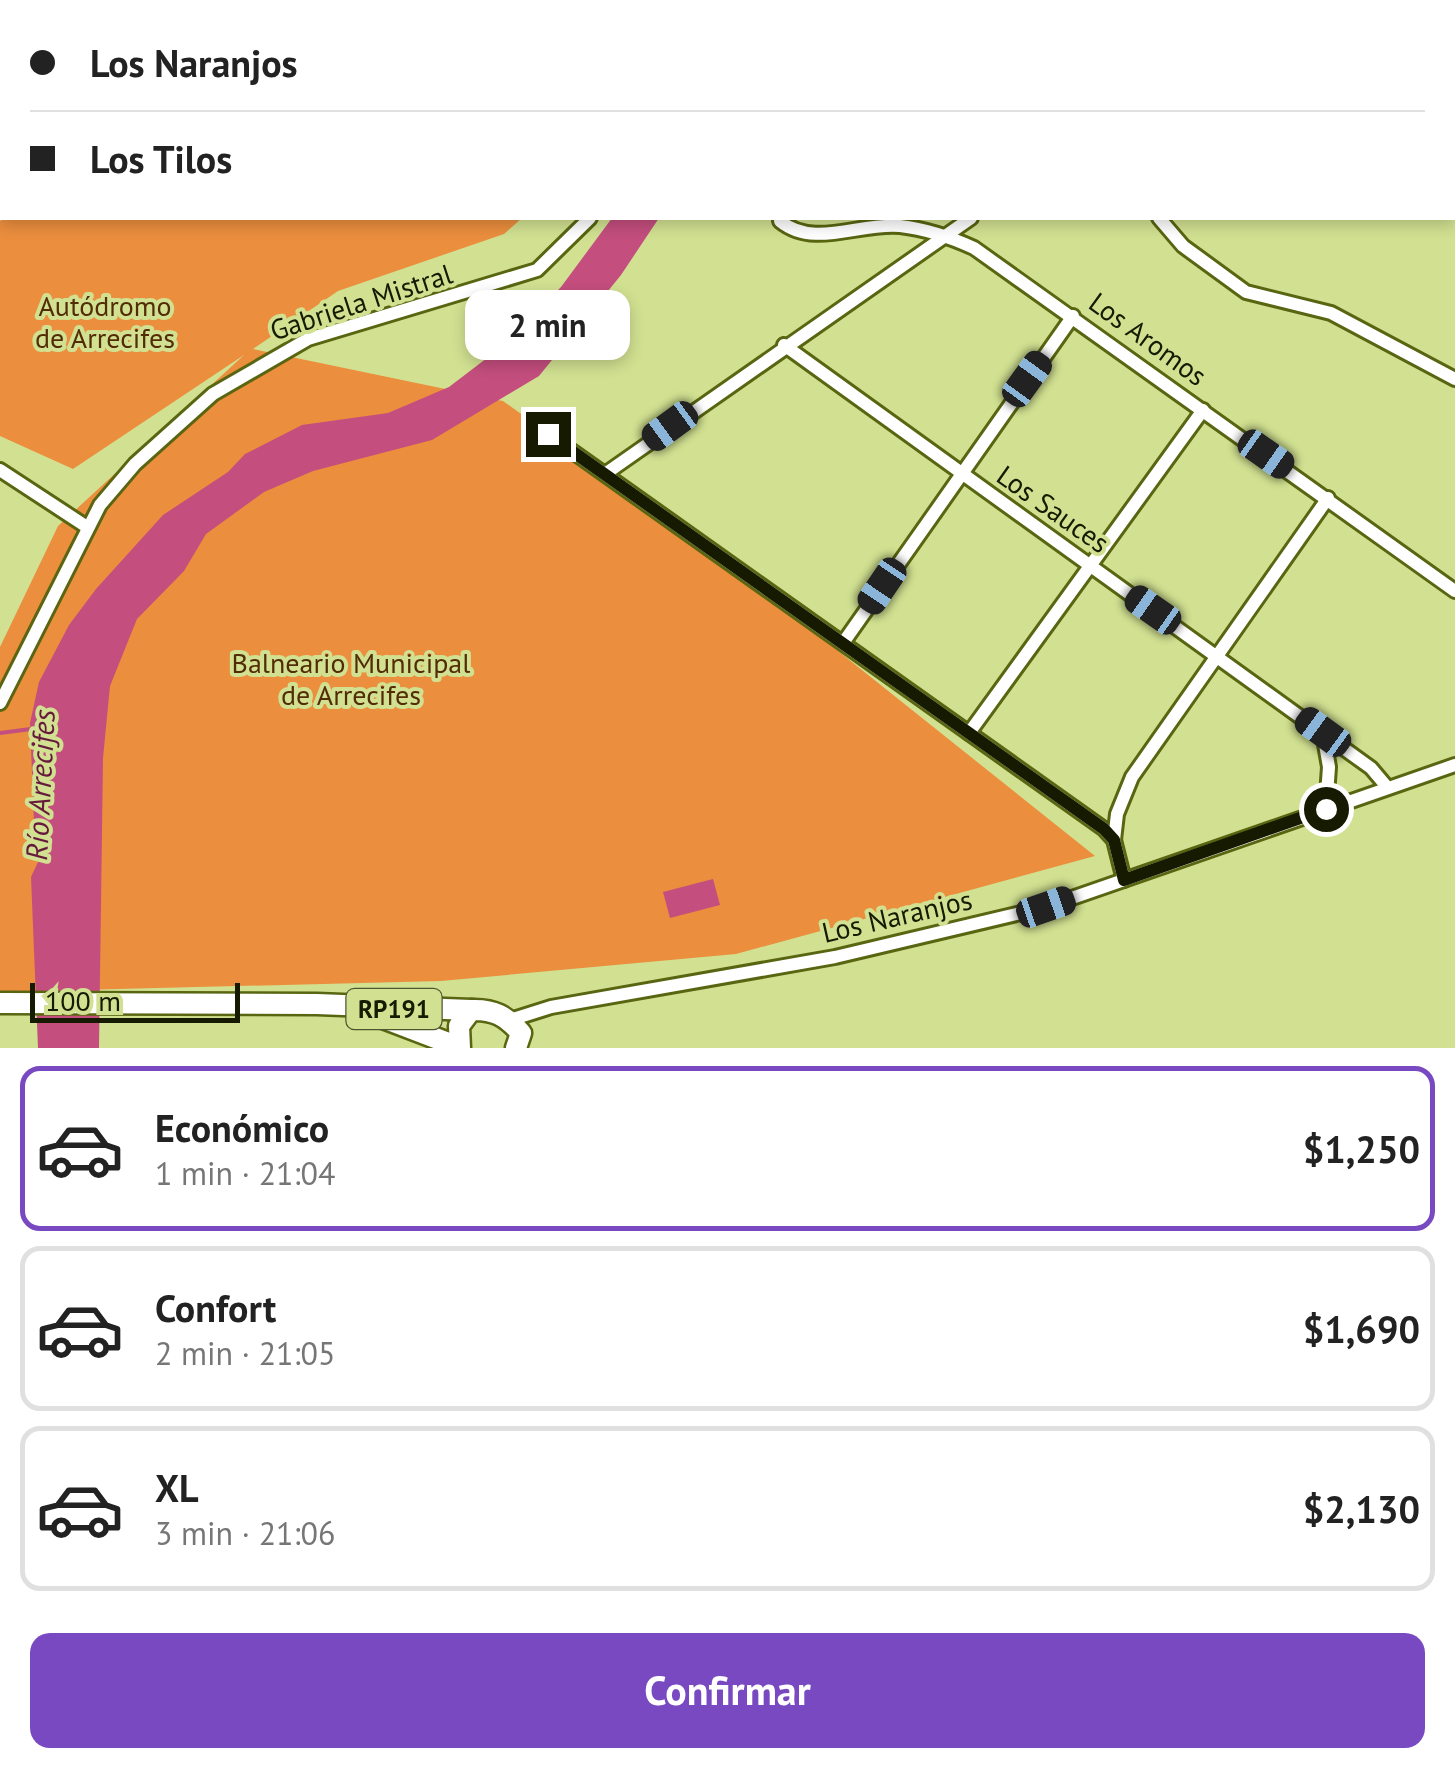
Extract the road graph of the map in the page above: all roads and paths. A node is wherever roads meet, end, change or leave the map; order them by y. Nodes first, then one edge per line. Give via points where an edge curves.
1 (588, 220) edge
2 (968, 220) edge
3 (1160, 220) edge
4 (780, 221) dead end
5 (946, 235) junction
6 (1073, 316) junction
7 (784, 345) junction
8 (1455, 379) edge
9 (1203, 410) junction
10 (548, 434) dead end
11 (0, 470) edge
12 (959, 473) junction
13 (605, 474) junction
14 (1328, 498) junction
15 (87, 527) junction
16 (1088, 564) junction
17 (1455, 591) edge
18 (844, 643) junction
19 (1217, 656) junction
20 (0, 702) edge
21 (1323, 732) junction
22 (969, 733) junction
23 (1455, 765) edge
24 (1387, 787) junction
25 (1326, 809) junction
26 (1114, 840) junction
27 (1124, 880) junction
28 (8, 1003) edge
29 (317, 1004) junction
30 (471, 1010) junction
31 (521, 1037) edge
32 (460, 1048) edge

1 - 15 street, Gabriela Mistral via 554,256 522,276 308,340 262,362 214,394 135,464
2 - 5 street
3 - 8 street via 1183,246 1246,292 1331,313
4 - 5 street, Los Aromos via 813,235 878,226
5 - 6 street, Los Aromos
5 - 7 street
6 - 9 street, Los Aromos
6 - 12 street
7 - 12 street, Los Sauces
7 - 13 street
9 - 14 street, Los Aromos
9 - 16 street
10 - 13 street
11 - 15 street
12 - 16 street, Los Sauces
12 - 18 street
13 - 18 street
14 - 17 street, Los Aromos
14 - 19 street
15 - 20 street, Gabriela Mistral
16 - 19 street, Los Sauces
16 - 22 street
18 - 22 street
19 - 21 street, Los Sauces
19 - 26 street via 1132,777
21 - 24 street, Los Sauces
21 - 25 street
22 - 26 street
23 - 24 street, Los Naranjos
24 - 25 street, Los Naranjos
25 - 27 street, Los Naranjos
26 - 27 street
27 - 31 street, Los Naranjos via 1046,907 835,957 552,1007
28 - 29 main road, RP191
29 - 30 main road, RP191
29 - 32 main road, RP191 via 408,1024
30 - 31 main road, RP191 via 500,1013
30 - 32 main road, RP191 via 459,1026

